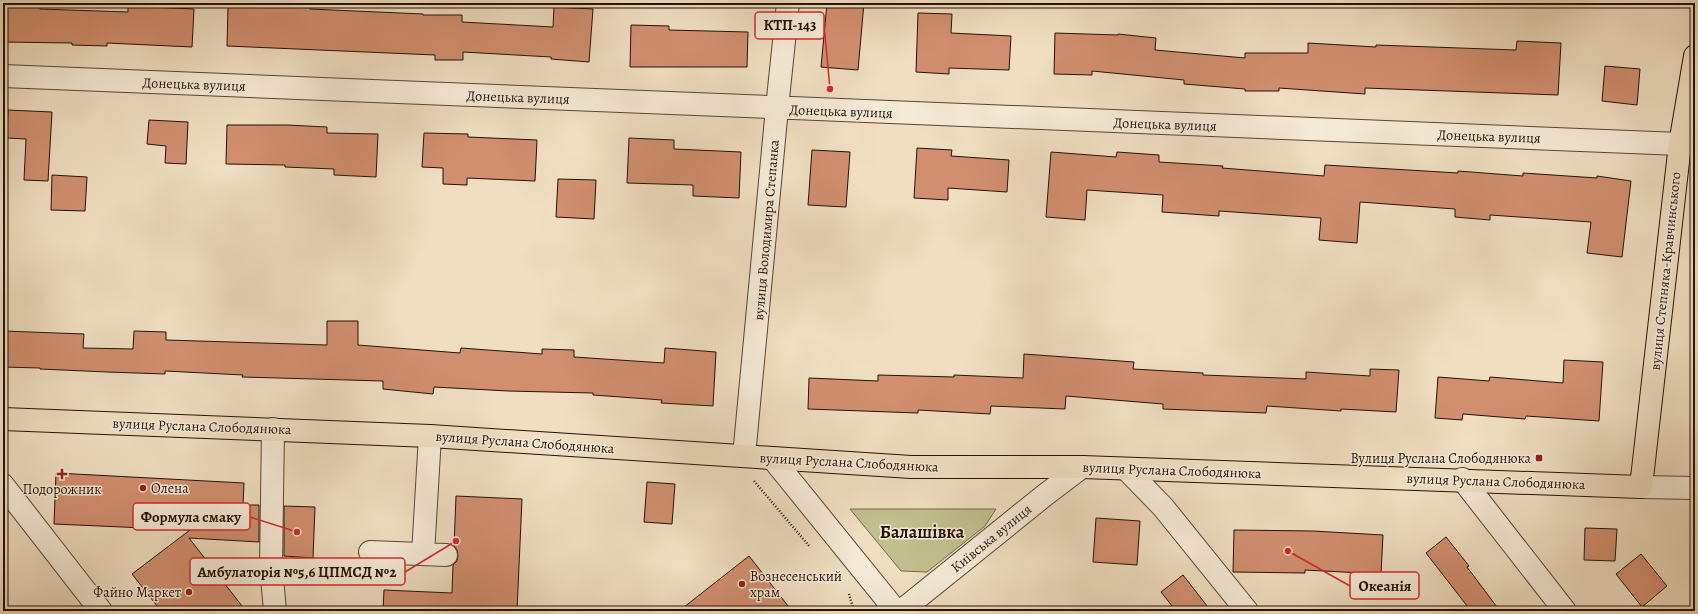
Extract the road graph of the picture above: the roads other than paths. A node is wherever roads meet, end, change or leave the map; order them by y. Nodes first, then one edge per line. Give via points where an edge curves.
1 (788, 3) edge
2 (1695, 56) edge
3 (3, 76) edge
4 (777, 108) junction
5 (1680, 144) junction
6 (3, 419) edge
7 (273, 429) junction
8 (430, 436) junction
9 (744, 456) junction
10 (773, 459) junction
11 (1082, 467) junction
12 (1126, 469) junction
13 (1462, 479) junction
14 (3, 485) edge
15 (1641, 487) junction
16 (1695, 488) edge
17 (370, 552) dead end
18 (423, 554) junction
19 (446, 555) dead end
20 (101, 611) edge
21 (275, 611) edge
22 (896, 611) edge
23 (900, 611) edge
24 (1247, 611) edge
25 (1565, 611) edge

1 - 4 street, вулиця Володимира Степанка
2 - 5 main road, вулиця Степняка-Кравчинського
3 - 4 street, Донецька вулиця
4 - 5 street, Донецька вулиця
4 - 9 street, вулиця Володимира Степанка
5 - 15 main road, вулиця Степняка-Кравчинського
6 - 7 main road, вулиця Руслана Слободянюка
7 - 8 main road, вулиця Руслана Слободянюка
7 - 21 street via 271,566
8 - 9 main road, вулиця Руслана Слободянюка
8 - 18 street
9 - 10 main road, вулиця Руслана Слободянюка
10 - 11 main road, вулиця Руслана Слободянюка via 911,467
10 - 22 street
11 - 12 main road, вулиця Руслана Слободянюка
11 - 23 street, Київська вулиця
12 - 13 main road, вулиця Руслана Слободянюка
12 - 24 street via 1162,507
13 - 15 main road, вулиця Руслана Слободянюка
13 - 25 street
14 - 20 street
15 - 16 street, вулиця Руслана Слободянюка
17 - 18 street
18 - 19 street

